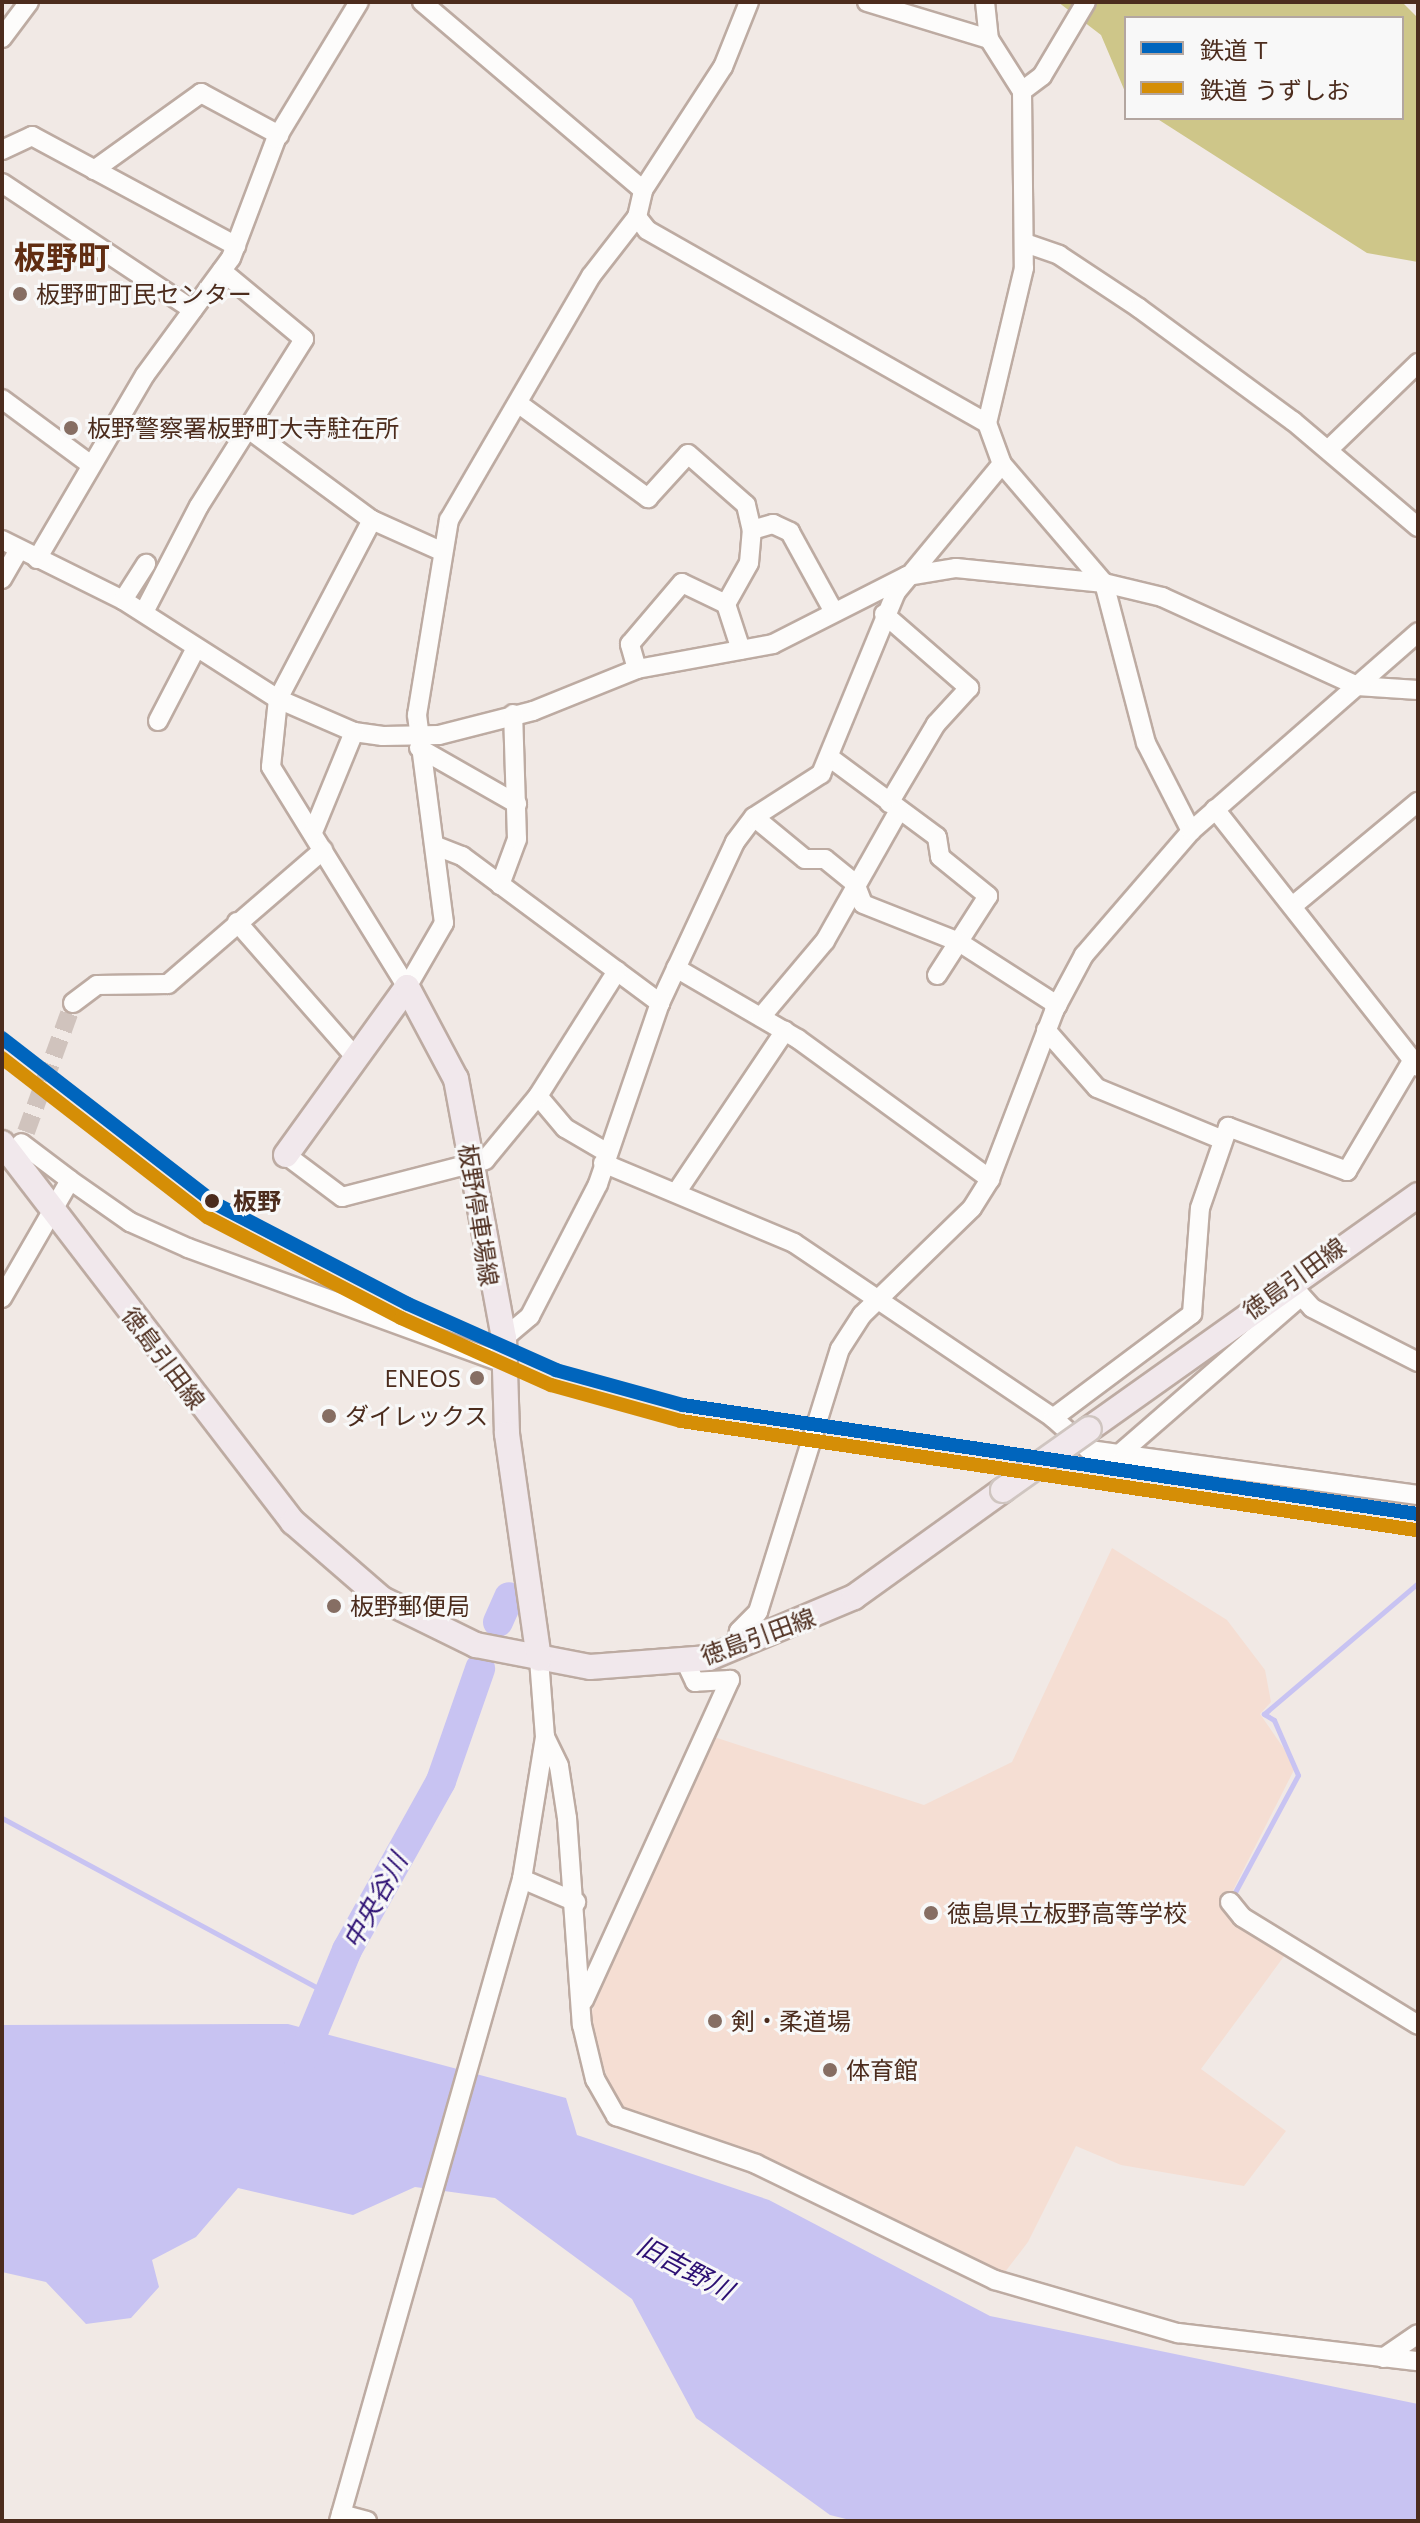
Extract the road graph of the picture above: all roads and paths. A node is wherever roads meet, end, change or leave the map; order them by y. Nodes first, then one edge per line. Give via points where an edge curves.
1 (29, 2) edge
2 (359, 2) edge
3 (422, 2) edge
4 (749, 2) edge
5 (867, 2) edge
6 (985, 2) edge
7 (1086, 2) edge
8 (2, 38) edge
9 (989, 39) junction
10 (1022, 91) junction
11 (279, 135) junction
12 (2, 150) edge
13 (94, 170) junction
14 (2, 183) edge
15 (643, 190) junction
16 (637, 217) junction
17 (1025, 243) junction
18 (236, 246) junction
19 (222, 271) junction
20 (193, 310) junction
21 (1418, 363) edge
22 (2, 399) edge
23 (519, 404) junction
24 (987, 423) junction
25 (247, 428) junction
26 (1329, 449) junction
27 (90, 464) junction
28 (1002, 464) junction
29 (372, 520) junction
30 (1418, 527) edge
31 (752, 530) junction
32 (2, 540) edge
33 (19, 550) junction
34 (441, 551) junction
35 (37, 559) junction
36 (146, 564) dead end
37 (907, 576) junction
38 (2, 579) edge
39 (1104, 583) junction
40 (123, 600) junction
41 (726, 604) junction
42 (144, 612) junction
43 (834, 612) junction
44 (884, 614) junction
45 (1418, 632) edge
46 (196, 648) junction
47 (741, 650) junction
48 (637, 669) junction
49 (1357, 686) junction
50 (1418, 690) edge
51 (278, 699) junction
52 (513, 714) junction
53 (158, 721) dead end
54 (354, 732) junction
55 (418, 743) junction
56 (829, 757) junction
57 (1418, 802) edge
58 (517, 804) junction
59 (894, 806) junction
60 (1215, 809) junction
61 (754, 817) junction
62 (1191, 831) junction
63 (313, 832) junction
64 (436, 846) junction
65 (323, 850) junction
66 (855, 883) junction
67 (500, 885) junction
68 (1295, 904) junction
69 (237, 922) junction
70 (959, 942) junction
71 (676, 968) junction
72 (617, 971) junction
73 (937, 975) dead end
74 (407, 987) junction
75 (73, 1003) tunnel mouth
76 (660, 1003) junction
77 (1057, 1005) junction
78 (761, 1017) junction
79 (1046, 1030) junction
80 (785, 1031) junction
81 (355, 1057) junction
82 (1415, 1064) edge
83 (538, 1096) junction
84 (2, 1131) edge
85 (16, 1139) edge
86 (1223, 1140) junction
87 (286, 1155) joint
88 (605, 1157) junction
89 (473, 1166) junction
90 (990, 1179) junction
91 (70, 1180) junction
92 (678, 1190) junction
93 (1418, 1195) edge
94 (52, 1212) junction
95 (1294, 1289) junction
96 (2, 1298) edge
97 (876, 1301) junction
98 (504, 1338) junction
99 (1418, 1362) edge
100 (504, 1363) junction
101 (1053, 1418) junction
102 (1123, 1451) junction
103 (1418, 1495) edge
104 (735, 1650) junction
105 (539, 1659) junction
106 (685, 1661) junction
107 (545, 1737) junction
108 (522, 1879) junction
109 (576, 1902) junction
110 (1230, 1902) dead end
111 (583, 2002) junction
112 (1418, 2025) edge
113 (1418, 2334) edge
114 (1383, 2358) junction
115 (1418, 2361) edge
116 (341, 2512) edge
117 (367, 2521) edge

1 - 8 street
2 - 11 street
3 - 15 street
4 - 15 street via 723,67
5 - 9 street
6 - 9 street
7 - 10 street via 1042,76
9 - 10 street
10 - 17 street
11 - 13 street via 201,93
11 - 18 street
12 - 13 street via 32,136
13 - 18 street
14 - 20 street
15 - 16 street
16 - 23 street via 591,276
16 - 24 street via 647,230
17 - 24 street via 1018,310
17 - 26 street via 1059,255 1139,308
18 - 19 street
19 - 20 street
19 - 25 street via 304,339
20 - 27 street
21 - 26 street
22 - 27 street
23 - 31 street via 648,498 688,454 746,505
23 - 34 street via 449,520
24 - 28 street
25 - 29 street
25 - 42 street
26 - 30 street
27 - 35 street
28 - 37 street
28 - 39 street
29 - 34 street
29 - 51 street
31 - 41 street via 749,563
31 - 43 street via 773,524 790,532
32 - 33 street
33 - 35 street
33 - 38 street
34 - 55 street
35 - 40 street
36 - 40 street
37 - 39 street via 956,568
37 - 43 street
37 - 44 street
39 - 49 street via 1174,602
39 - 62 street via 1146,743
40 - 42 street
41 - 47 street
41 - 48 street via 682,583 630,644
42 - 46 street
43 - 47 street via 773,644
44 - 56 street
44 - 59 street via 969,688 936,724
45 - 49 street
46 - 51 street
46 - 53 street
47 - 48 street
48 - 52 street
49 - 50 street
49 - 60 street
51 - 54 street
51 - 63 street via 271,767
52 - 55 street
52 - 58 street
54 - 55 street
54 - 63 street
55 - 58 street
55 - 64 street
56 - 59 street
56 - 61 street via 804,791
57 - 68 street
58 - 67 street via 517,839
59 - 66 street
59 - 70 street via 937,837 940,857 988,896
60 - 62 street
60 - 68 street
61 - 66 street via 805,859 825,859
61 - 71 street
62 - 77 street via 1135,888
63 - 65 street
64 - 67 street
64 - 74 street via 444,923
65 - 69 street
65 - 74 street
66 - 70 street via 863,904
66 - 78 street via 825,941
67 - 72 street
68 - 82 street
69 - 75 street via 168,984 97,985
69 - 81 street
70 - 73 street
70 - 77 street
71 - 76 street
71 - 78 street
72 - 76 street
72 - 83 street
74 - 81 main road
74 - 89 main road, 板野停車場線 via 456,1079
76 - 88 street
77 - 79 street
78 - 80 street
79 - 86 street via 1097,1088
79 - 90 street
80 - 90 street
80 - 92 street
81 - 87 main road
82 - 86 street via 1347,1171 1228,1127
83 - 88 street via 565,1128
83 - 89 street
84 - 85 street
85 - 91 street
85 - 94 main road, 徳島引田線
86 - 101 street via 1200,1208 1192,1314
87 - 89 street via 342,1197
88 - 92 street
88 - 98 street via 530,1316
89 - 98 main road, 板野停車場線
90 - 97 street via 972,1208
91 - 94 street
91 - 100 street via 130,1222 188,1248
92 - 97 street via 794,1243
93 - 95 main road, 徳島引田線
94 - 96 street
94 - 105 main road, 徳島引田線 via 260,1482 328,1556 434,1630
95 - 99 street
95 - 102 street
95 - 104 main road, 徳島引田線, bridge via 854,1597
97 - 101 street
97 - 104 street via 840,1349 758,1612 739,1631
98 - 100 main road, 板野停車場線
100 - 105 main road, 板野停車場線
101 - 102 street via 1089,1450
102 - 103 street
104 - 106 main road, 徳島引田線
105 - 106 main road, 徳島引田線 via 590,1667
105 - 107 street
106 - 111 street via 695,1682 730,1680
107 - 108 street
107 - 109 street via 559,1766
108 - 109 street
108 - 116 street
109 - 111 street
110 - 112 street via 1242,1917
111 - 114 street via 595,2079 609,2109 630,2123 756,2164 995,2280 1178,2333
113 - 114 street
114 - 115 street
116 - 117 street

